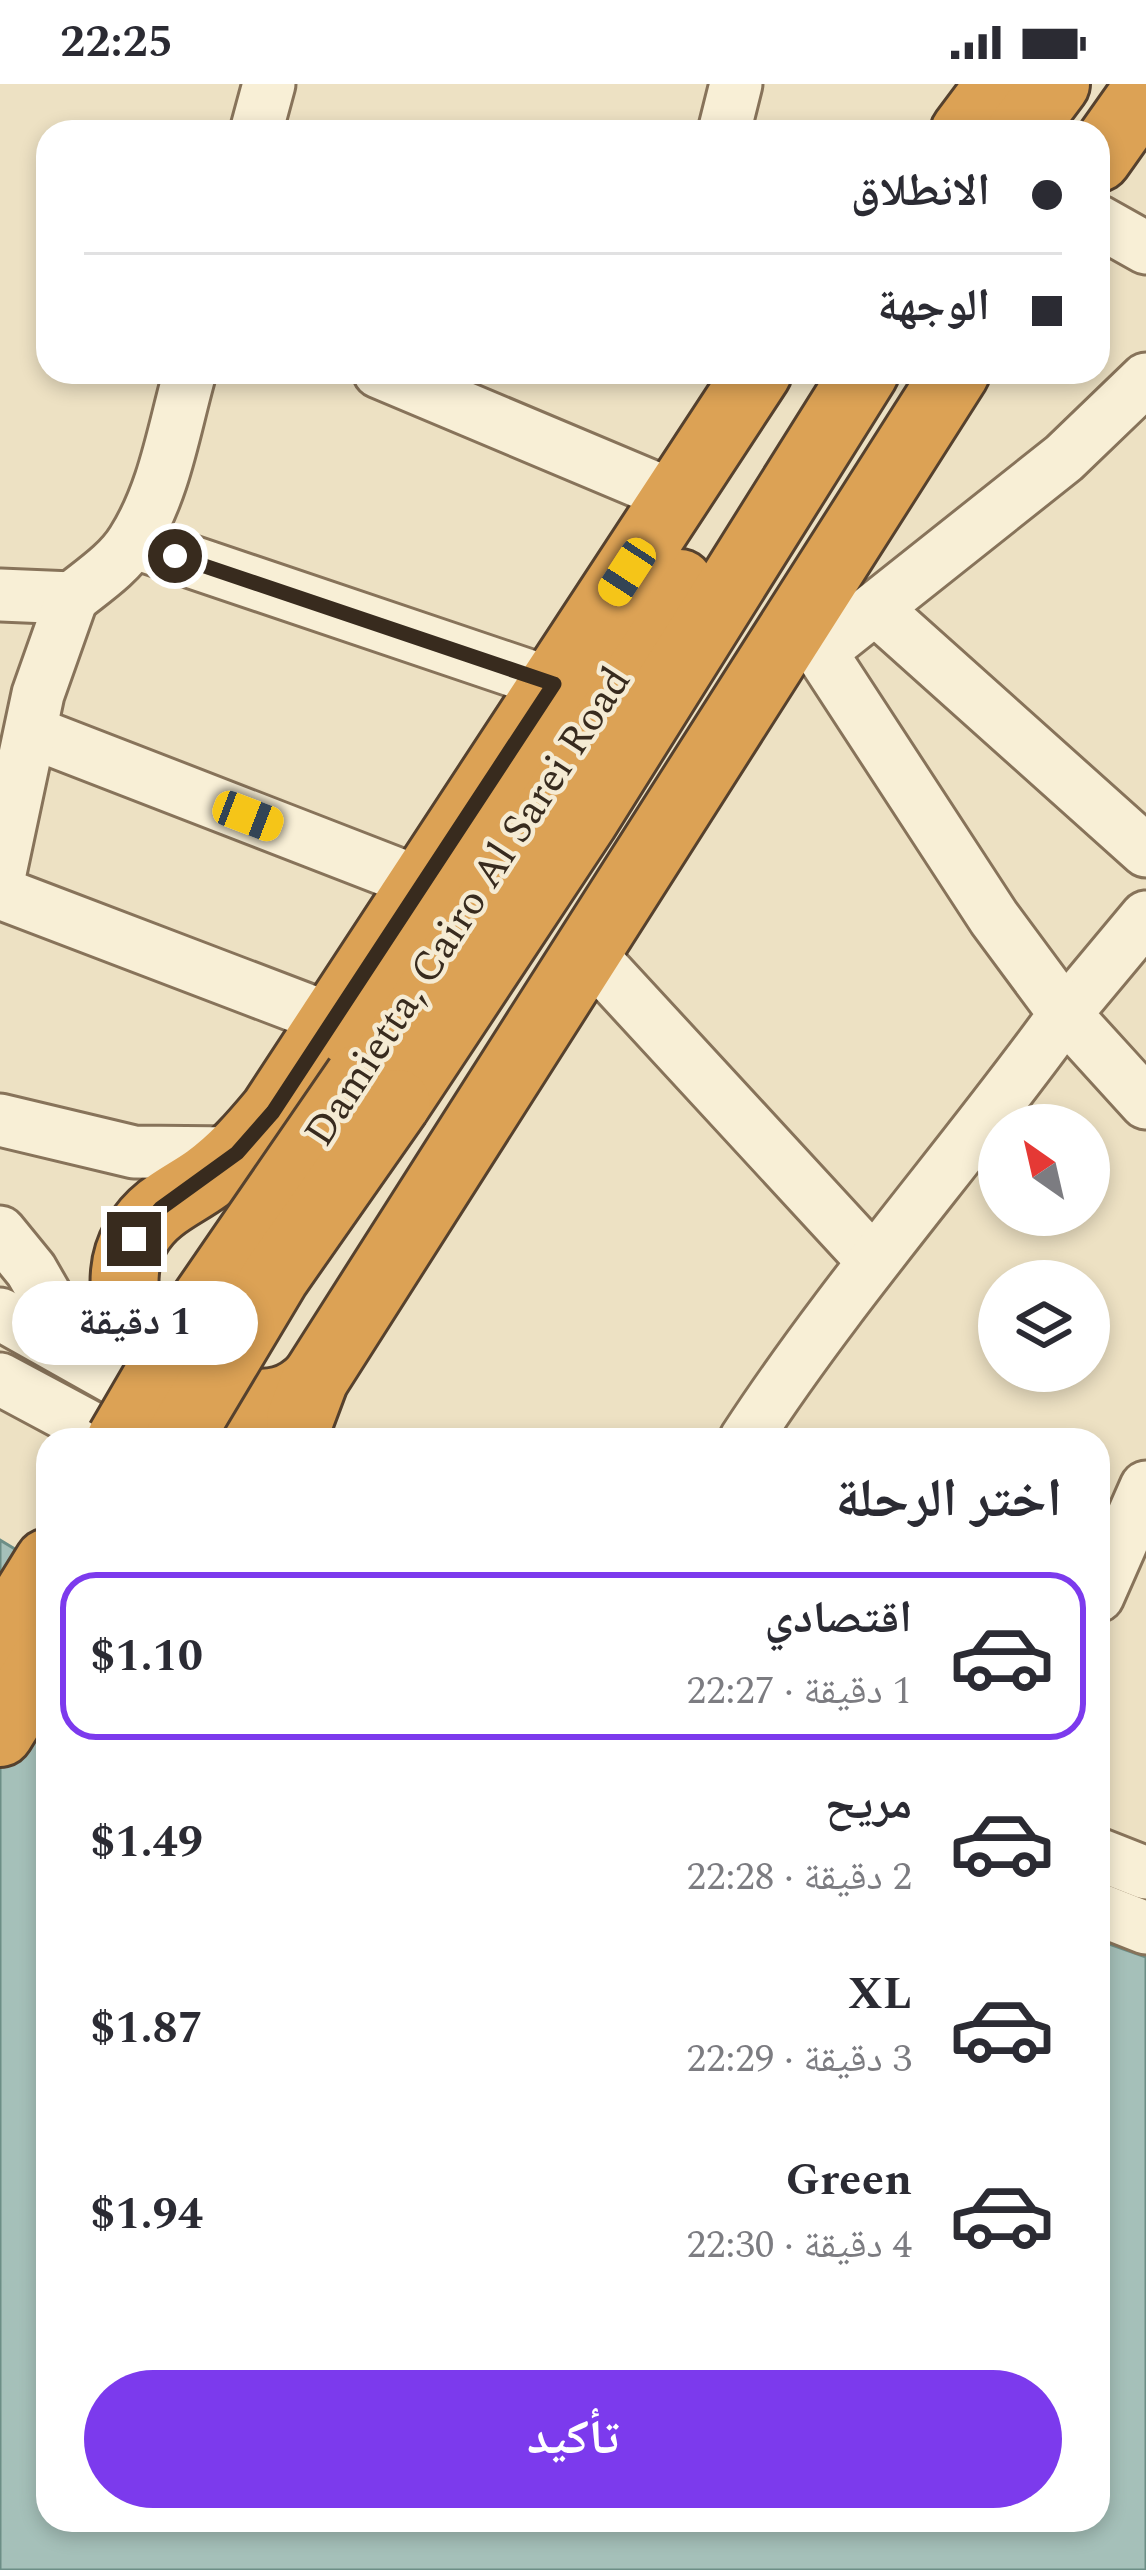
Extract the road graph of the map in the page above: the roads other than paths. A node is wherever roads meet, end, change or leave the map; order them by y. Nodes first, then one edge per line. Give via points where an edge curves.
1 (269, 84) edge
2 (736, 84) edge
3 (946, 84) edge
4 (1000, 84) edge
5 (1056, 84) edge
6 (1146, 90) edge
7 (259, 120) edge
8 (727, 120) edge
9 (923, 120) edge
10 (973, 120) edge
11 (1029, 120) edge
12 (1110, 141) edge
13 (1110, 227) edge
14 (1146, 248) edge
15 (1146, 379) edge
16 (187, 384) edge
17 (408, 384) edge
18 (750, 384) edge
19 (806, 384) edge
20 (857, 384) edge
21 (949, 384) edge
22 (676, 497) junction
23 (133, 542) junction
24 (0, 595) edge
25 (72, 598) junction
26 (878, 610) junction
27 (810, 636) junction
28 (554, 684) junction
29 (23, 704) edge
30 (1146, 851) edge
31 (0, 873) edge
32 (423, 884) junction
33 (0, 893) edge
34 (1146, 916) edge
35 (588, 952) junction
36 (1065, 1014) junction
37 (363, 1067) junction
38 (1146, 1103) edge
39 (0, 1120) edge
40 (237, 1153) junction
41 (0, 1232) edge
42 (873, 1261) junction
43 (0, 1314) edge
44 (85, 1362) junction
45 (0, 1378) edge
46 (307, 1410) edge
47 (94, 1428) edge
48 (124, 1428) edge
49 (185, 1428) edge
50 (203, 1428) edge
51 (765, 1428) edge
52 (1146, 1487) edge
53 (1110, 1569) edge
54 (36, 1582) edge
55 (0, 1640) edge
56 (36, 1674) edge
57 (0, 1733) edge
58 (1110, 1859) edge
59 (1146, 1873) edge
60 (1110, 1914) edge
61 (1146, 1928) edge

1 - 7 street
2 - 8 street
3 - 9 highway
4 - 10 highway
5 - 11 highway
6 - 12 highway
13 - 14 street
15 - 26 street via 1064,458
16 - 23 street via 157,490
17 - 22 street
18 - 22 highway
19 - 37 highway, Damietta, Cairo Al Sarei Road
20 - 37 highway, Damietta, Cairo Al Sarei Road via 585,819
21 - 27 highway
22 - 28 highway
23 - 25 street
23 - 28 street
24 - 25 street
25 - 29 street
26 - 27 street
26 - 30 street
27 - 35 highway
27 - 36 street
28 - 32 highway
29 - 31 street
29 - 32 street
32 - 37 highway
33 - 37 street
34 - 36 street
35 - 42 street
35 - 46 highway
36 - 38 street
36 - 42 street
37 - 40 highway via 273,1112
37 - 48 highway, Damietta, Cairo Al Sarei Road, bridge
37 - 49 highway, Damietta, Cairo Al Sarei Road, bridge via 276,1276
39 - 40 street via 134,1152
40 - 46 highway via 161,1208 134,1239 124,1279 132,1319 158,1351 242,1401 287,1400
41 - 44 street
42 - 51 street
43 - 44 street
44 - 50 street
45 - 47 street
52 - 53 street
54 - 55 highway
56 - 57 highway
58 - 59 street
60 - 61 street

